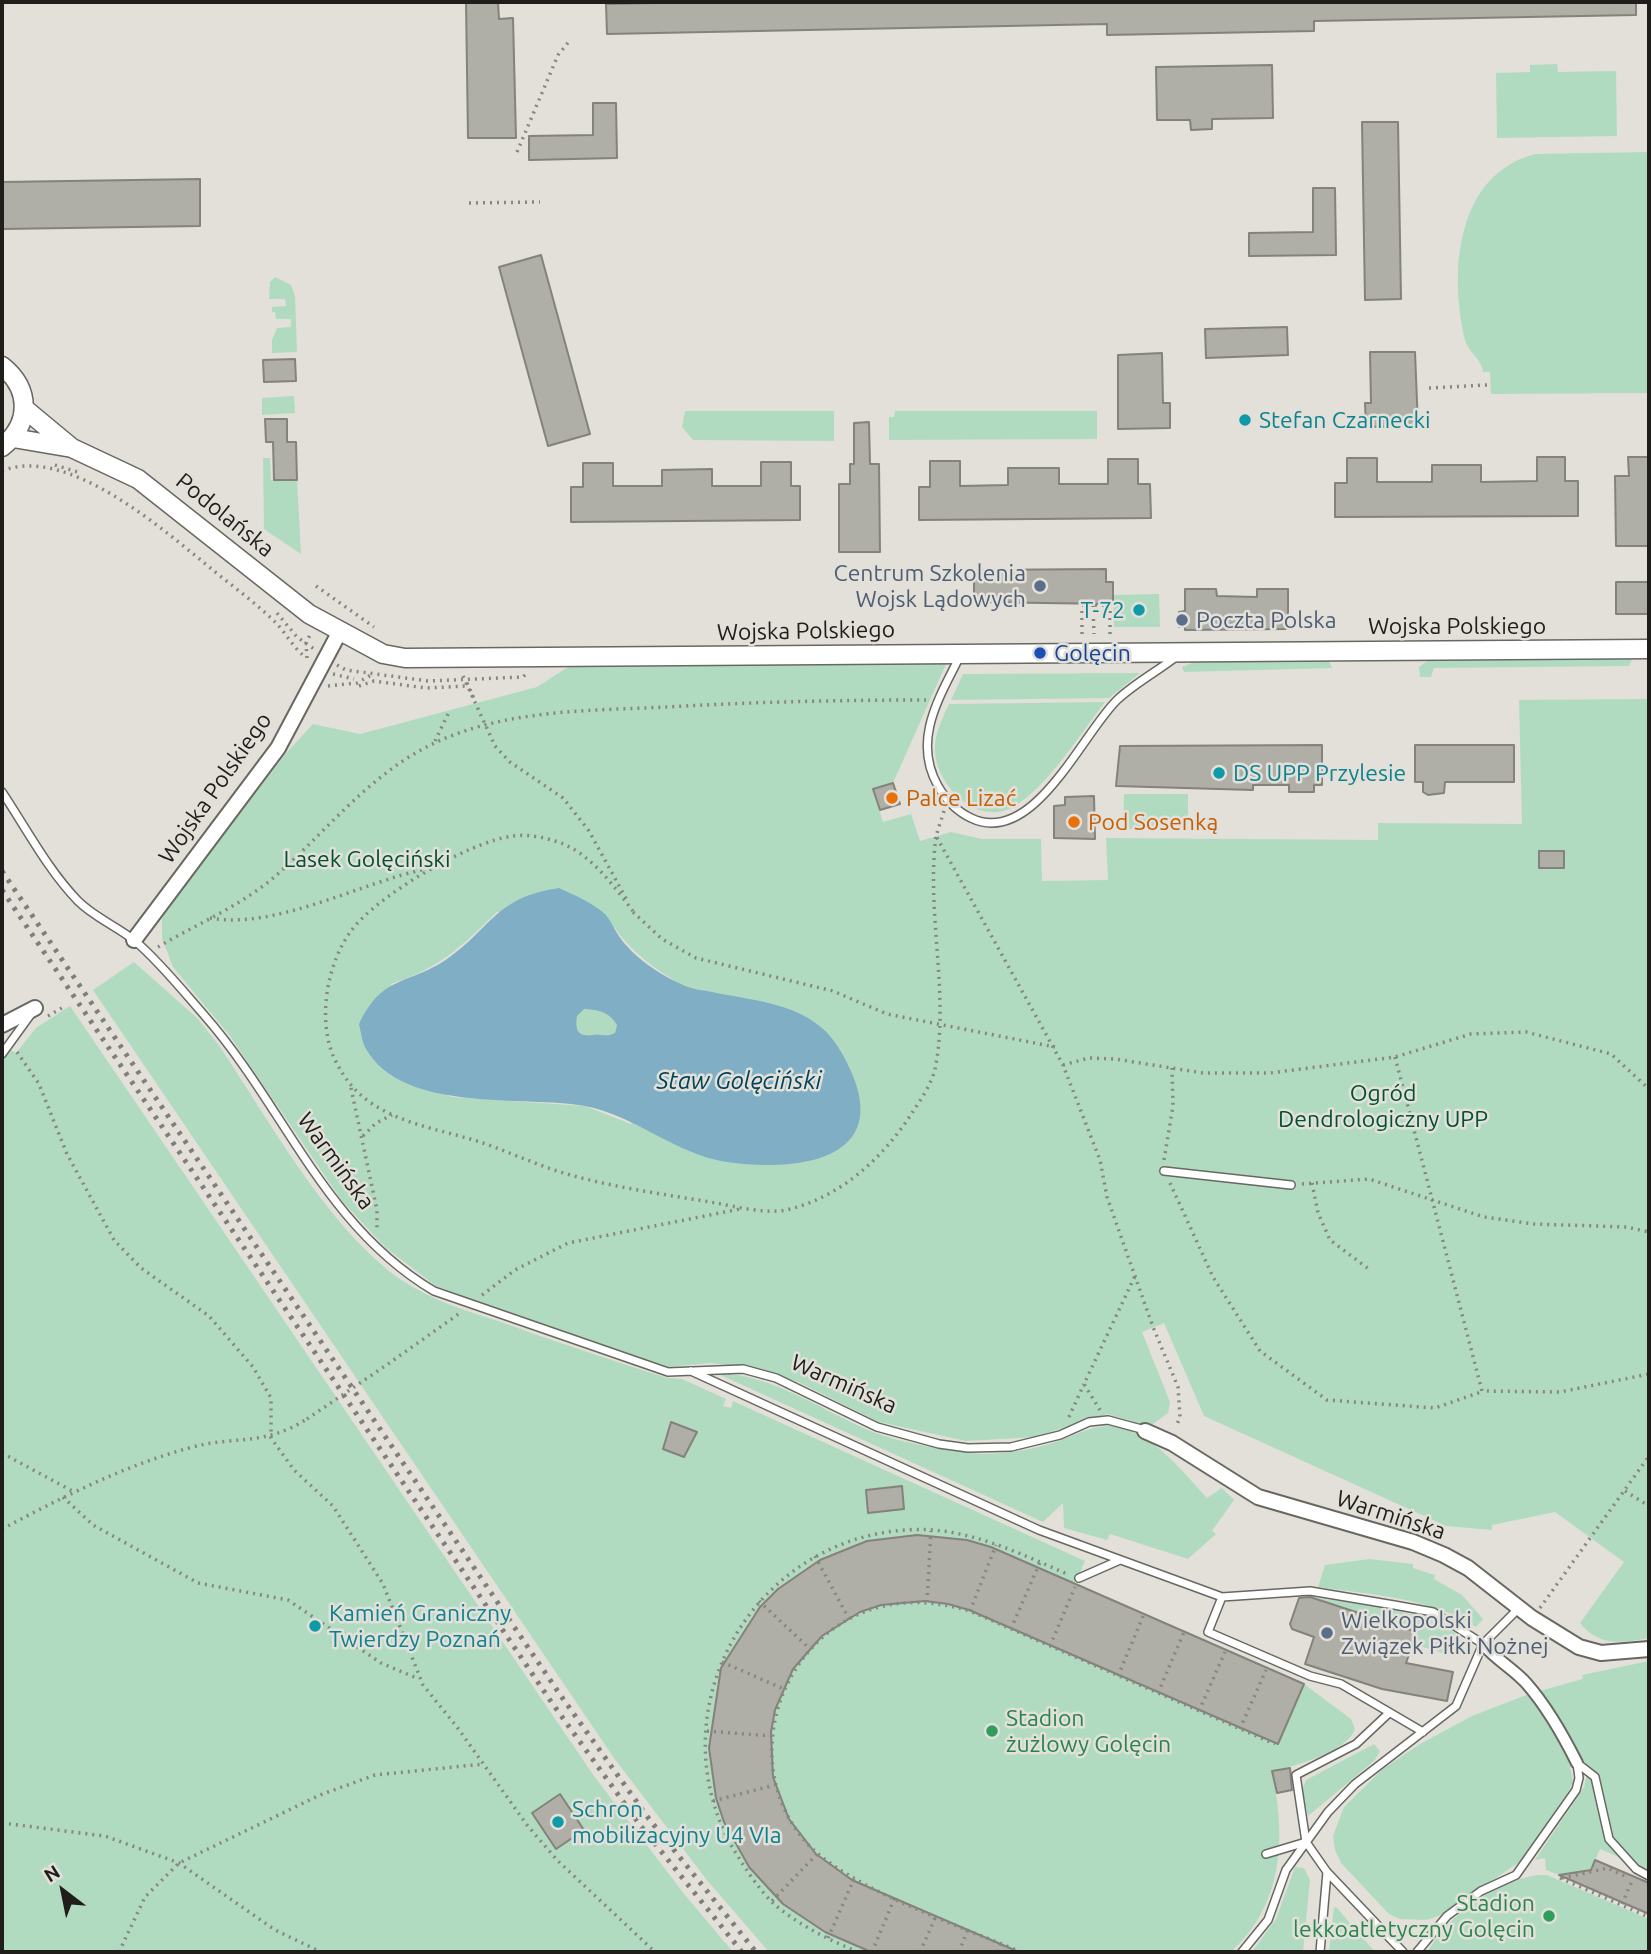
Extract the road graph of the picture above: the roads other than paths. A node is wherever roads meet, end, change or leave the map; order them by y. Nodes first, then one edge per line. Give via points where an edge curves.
1 (2, 366) edge
2 (25, 409) junction
3 (7, 443) edge
4 (72, 448) junction
5 (339, 633) junction
6 (1649, 649) edge
7 (1181, 653) junction
8 (961, 654) junction
9 (2, 792) edge
10 (134, 940) junction
11 (35, 1008) joint
12 (2, 1025) edge
13 (2, 1054) edge
14 (1164, 1171) road end
15 (1291, 1185) road end
16 (691, 1371) junction
17 (1146, 1431) joint
18 (1121, 1559) junction
19 (1079, 1578) road end
20 (1222, 1597) junction
21 (1520, 1608) junction
22 (1483, 1644) junction
23 (1649, 1649) edge
24 (1390, 1713) junction
25 (1423, 1732) junction
26 (1577, 1763) junction
27 (1306, 1842) junction
28 (1266, 1854) dead end
29 (1327, 1872) junction
30 (1649, 1875) edge
31 (1242, 1952) edge
32 (1320, 1952) edge
33 (1403, 1952) edge
34 (1417, 1952) edge

1 - 2 street via 19,384
2 - 3 street
2 - 4 street, Podolańska
3 - 4 street, Podolańska
4 - 5 street, Podolańska via 138,479
5 - 8 street, Wojska Polskiego via 383,654 405,658
5 - 10 street, Wojska Polskiego via 278,748
6 - 7 street, Wojska Polskiego
7 - 8 street, Wojska Polskiego
7 - 8 lane via 1117,701 1035,803 1001,824 982,823 959,812 930,770 925,747 939,700
9 - 10 lane, Warmińska via 78,901
10 - 16 lane, Warmińska via 220,1035 342,1211 374,1247 408,1275 434,1291 668,1372
11 - 12 street
11 - 13 lane
14 - 15 lane
16 - 17 lane, Warmińska via 743,1369 776,1378 877,1427 968,1448 1011,1447 1108,1420
16 - 18 lane via 1039,1530
17 - 21 street, Warmińska via 1258,1497 1444,1555
18 - 19 lane
18 - 20 lane
20 - 22 lane via 1310,1591 1395,1605 1433,1612
20 - 24 lane via 1208,1632 1310,1676 1341,1684
21 - 22 lane
21 - 23 street, Warmińska via 1590,1650 1625,1653
22 - 25 lane via 1457,1706
22 - 26 street via 1526,1683 1559,1727
24 - 25 lane
24 - 27 lane via 1356,1744 1296,1775
25 - 27 lane via 1355,1784
26 - 30 lane via 1595,1777 1609,1839 1636,1869
26 - 34 lane via 1576,1790 1516,1875 1481,1891 1447,1916
27 - 28 lane
27 - 29 lane
27 - 31 lane via 1286,1870 1268,1920
29 - 32 lane
29 - 33 lane

